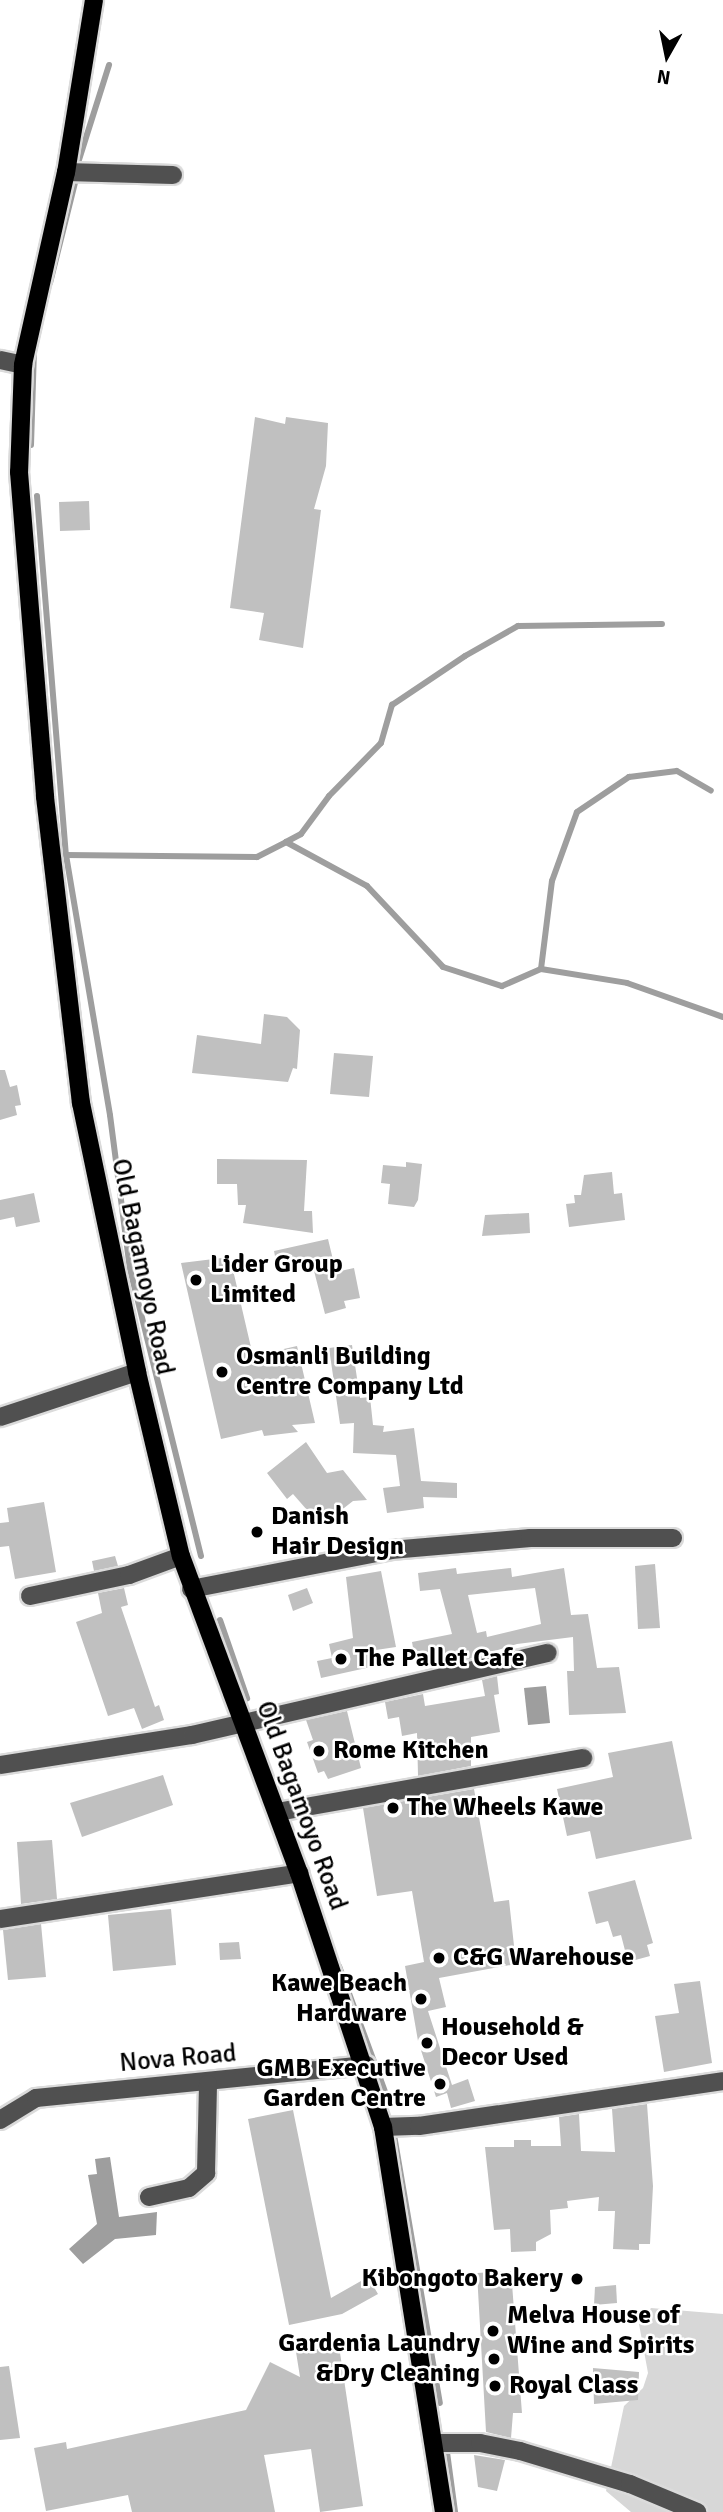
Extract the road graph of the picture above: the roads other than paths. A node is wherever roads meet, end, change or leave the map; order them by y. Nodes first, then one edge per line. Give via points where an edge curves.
1 (94, 0) edge
2 (66, 172) junction
3 (173, 175) dead end
4 (0, 360) edge
5 (23, 365) junction
6 (137, 1372) junction
7 (0, 1417) edge
8 (673, 1538) dead end
9 (181, 1556) junction
10 (191, 1589) junction
11 (30, 1596) dead end
12 (548, 1653) dead end
13 (241, 1722) junction
14 (583, 1758) dead end
15 (0, 1765) edge
16 (277, 1812) junction
17 (299, 1873) junction
18 (0, 1919) edge
19 (366, 2065) junction
20 (723, 2081) edge
21 (208, 2084) junction
22 (0, 2120) edge
23 (383, 2127) junction
24 (149, 2197) dead end
25 (436, 2442) junction
26 (444, 2512) edge
27 (697, 2512) edge

1 - 2 main road, Old Bagamoyo Road
2 - 3 street
2 - 5 main road, Old Bagamoyo Road
4 - 5 street
5 - 6 main road, Old Bagamoyo Road via 19,471 44,797 81,1104
6 - 7 street
6 - 9 main road, Old Bagamoyo Road
8 - 10 street via 530,1538 391,1550
9 - 10 main road, Old Bagamoyo Road
9 - 11 street via 129,1575
10 - 13 main road, Old Bagamoyo Road
12 - 13 street
13 - 15 street via 92,1754
13 - 16 main road, Old Bagamoyo Road
14 - 16 street
16 - 17 main road, Old Bagamoyo Road
17 - 18 street
17 - 19 main road, Old Bagamoyo Road
19 - 21 street, Nova Road
19 - 23 main road, Old Bagamoyo Road
20 - 23 street via 419,2126
21 - 22 street, Nova Road via 36,2098
21 - 24 street via 206,2173 189,2188
23 - 25 main road, Old Bagamoyo Road
25 - 26 main road, Old Bagamoyo Road
25 - 27 street via 480,2443 520,2451 630,2484

